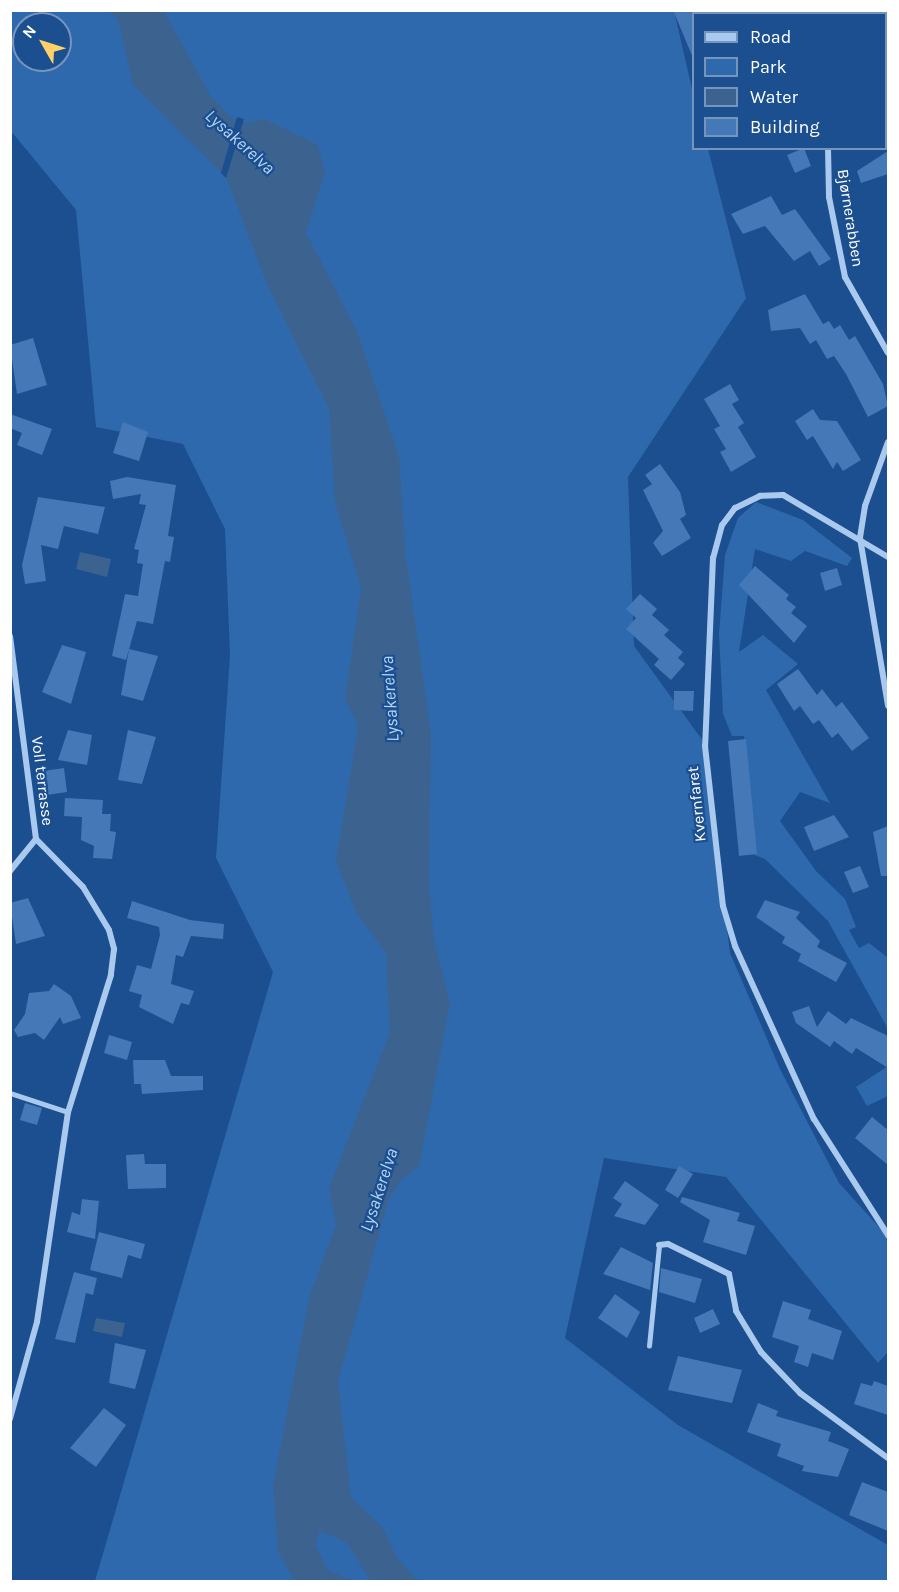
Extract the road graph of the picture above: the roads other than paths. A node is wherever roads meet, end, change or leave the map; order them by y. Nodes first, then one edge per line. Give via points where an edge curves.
1 (828, 150) edge
2 (888, 353) edge
3 (888, 442) edge
4 (860, 538) junction
5 (888, 557) edge
6 (10, 636) edge
7 (888, 706) edge
8 (36, 839) junction
9 (10, 871) edge
10 (10, 1093) edge
11 (68, 1112) junction
12 (888, 1235) edge
13 (659, 1245) joint
14 (649, 1346) dead end
15 (10, 1419) edge
16 (888, 1458) edge

1 - 2 street, Bjørnerabben via 830,197 845,278
3 - 4 street via 865,506
4 - 5 street, Kvernfaret
4 - 7 street
4 - 12 street, Kvernfaret via 780,494 747,501 722,525 713,558 705,746 723,906 735,946 814,1119
6 - 8 street, Voll terrasse
8 - 9 street
8 - 11 street, Voll terrasse via 88,894 114,949 111,975
10 - 11 lane
11 - 15 street, Voll terrasse via 37,1322
13 - 14 lane
13 - 16 street via 668,1244 729,1274 736,1311 761,1352 800,1393

